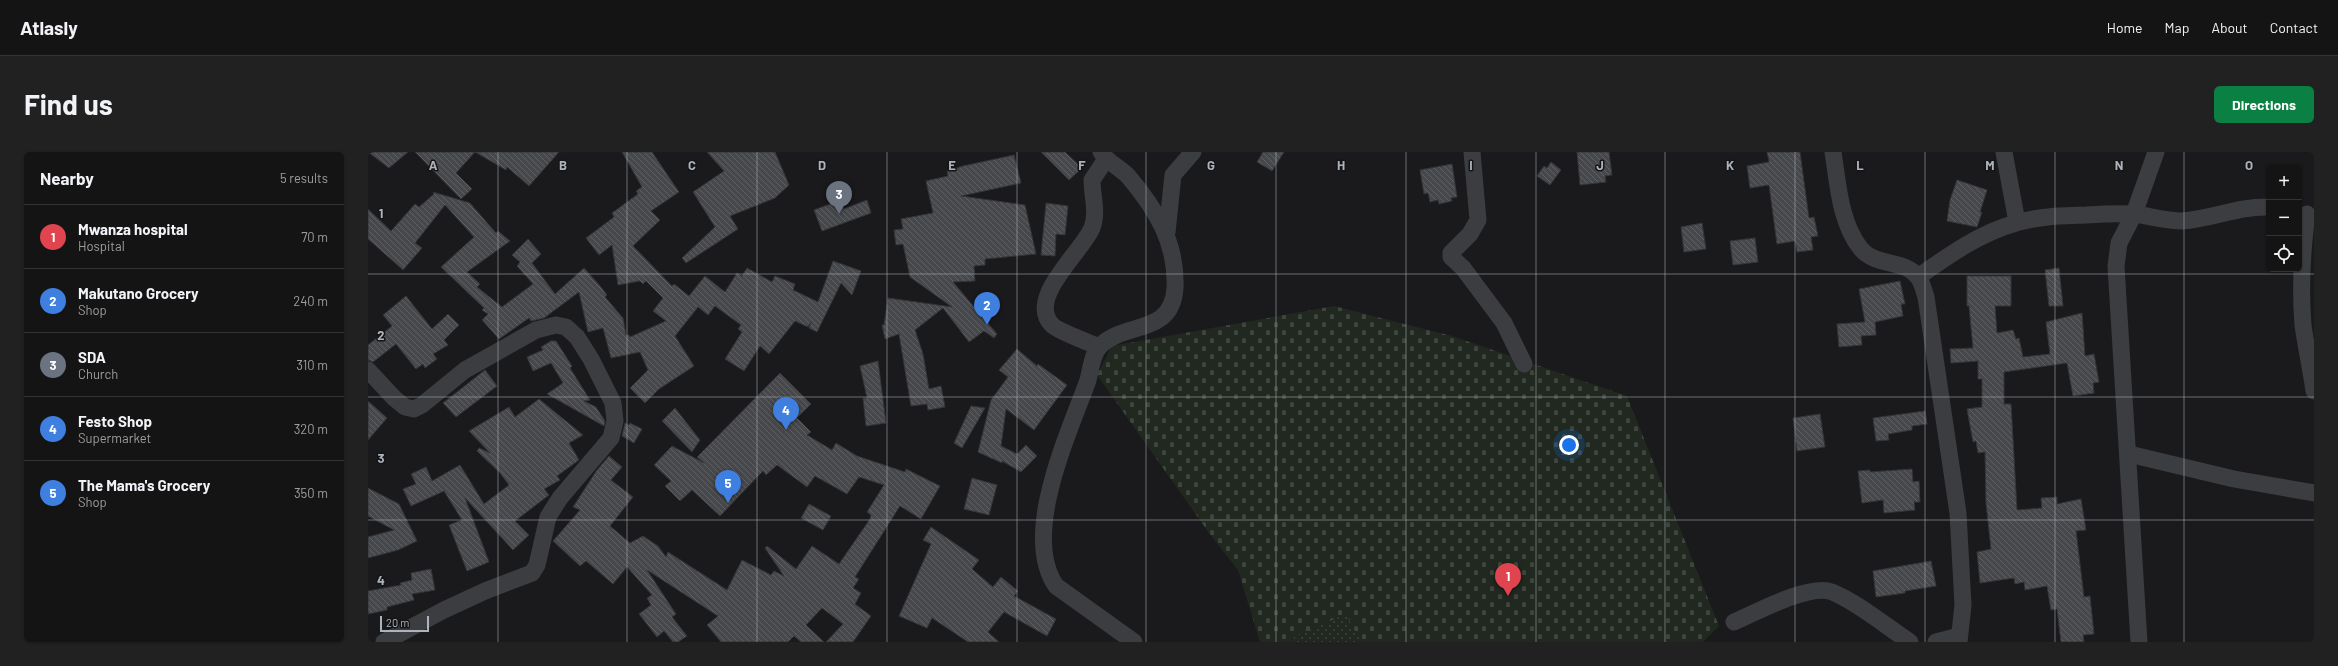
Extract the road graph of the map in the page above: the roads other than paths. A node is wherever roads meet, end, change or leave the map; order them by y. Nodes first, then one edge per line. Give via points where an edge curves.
1 (1193, 152) edge
2 (1472, 152) edge
3 (1833, 152) edge
4 (2004, 152) edge
5 (2156, 152) edge
6 (1104, 156) edge
7 (2266, 208) edge
8 (2134, 214) junction
9 (2307, 214) edge
10 (2017, 222) junction
11 (1167, 232) junction
12 (1918, 277) junction
13 (1099, 347) junction
14 (1524, 364) dead end
15 (368, 370) edge
16 (2314, 392) edge
17 (2129, 454) junction
18 (2314, 493) edge
19 (1734, 622) dead end
20 (1959, 639) edge
21 (384, 642) edge
22 (1134, 642) edge
23 (1910, 642) edge
24 (1936, 642) edge
25 (2139, 642) edge

1 - 11 street via 1173,175
2 - 14 street via 1478,220 1470,234 1454,249 1452,257 1504,323
3 - 12 street via 1844,211 1850,230 1862,250 1880,261 1901,265
4 - 10 street
5 - 8 street
6 - 11 street via 1127,175
6 - 13 street via 1092,180 1095,209 1092,228 1053,284 1045,302 1052,325
7 - 8 street via 2242,209 2183,220 2164,220
8 - 10 street via 2063,216
8 - 17 street via 2119,243 2116,266
9 - 16 street via 2302,252 2302,288 2304,325
10 - 12 street via 1981,236
11 - 13 street via 1175,287 1172,306 1164,316 1152,324 1111,338
12 - 20 street via 1926,297 1958,513 1963,588
13 - 22 street via 1053,473 1047,498 1044,553 1048,574 1056,586
15 - 21 street via 404,407 414,409 465,370 509,344 536,330 556,325 566,327 577,337 613,403 615,421 611,438 560,498 548,517 537,566 532,573 472,597
17 - 18 street via 2234,479
17 - 25 street
19 - 23 street via 1792,598 1815,591 1832,592
20 - 24 street

